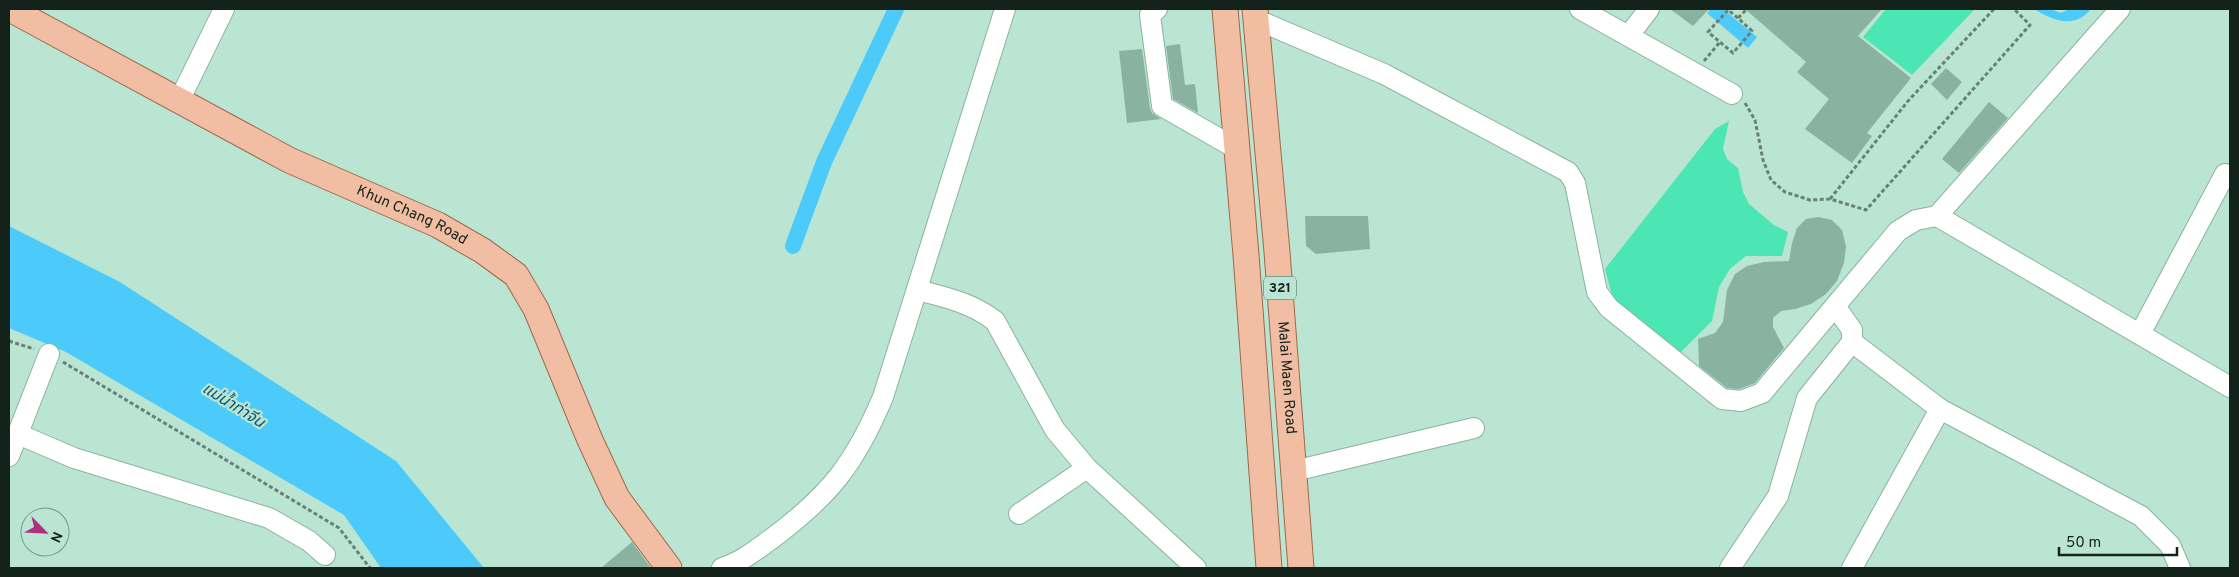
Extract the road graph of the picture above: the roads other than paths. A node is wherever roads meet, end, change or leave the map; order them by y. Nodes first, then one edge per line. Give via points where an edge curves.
1 (10, 9) edge
2 (224, 9) edge
3 (1005, 9) edge
4 (1157, 9) edge
5 (1225, 9) edge
6 (1580, 9) edge
7 (1649, 9) edge
8 (2120, 9) edge
9 (1255, 14) edge
10 (1629, 35) junction
11 (1739, 100) road end
12 (179, 101) junction
13 (1237, 149) junction
14 (2230, 177) edge
15 (1937, 216) junction
16 (1277, 252) junction
17 (1246, 255) junction
18 (917, 290) junction
19 (1835, 306) junction
20 (2140, 334) junction
21 (1852, 342) junction
22 (48, 354) road end
23 (2230, 387) edge
24 (1940, 409) junction
25 (1474, 428) dead end
26 (18, 434) junction
27 (9, 456) edge
28 (1087, 468) junction
29 (1294, 471) junction
30 (1019, 514) dead end
31 (325, 555) dead end
32 (669, 568) edge
33 (722, 568) edge
34 (1196, 568) edge
35 (1269, 568) edge
36 (1301, 568) edge
37 (1730, 568) edge
38 (1852, 568) edge
39 (2180, 568) edge

1 - 12 main road, Khun Chang Road
2 - 12 street
3 - 18 street
4 - 13 street via 1150,16 1162,106
5 - 13 main road, Malai Maen Road / 321
6 - 10 street
7 - 10 street
8 - 15 street
9 - 16 main road, Malai Maen Road / 321
9 - 19 street via 1384,74 1568,172 1575,183 1597,292 1609,308 1722,399 1741,401 1762,393
10 - 11 street
12 - 32 main road, Khun Chang Road via 289,160 438,225 516,275 536,309 617,498
13 - 17 main road, Malai Maen Road / 321
14 - 20 street via 2225,174
15 - 19 street via 1916,220 1898,231
15 - 20 street
16 - 17 main road
16 - 29 main road, Malai Maen Road / 321
17 - 35 main road, Malai Maen Road / 321
18 - 28 street via 959,301 981,310 995,321 1055,430
18 - 33 street via 883,397 857,453 829,490 801,516 738,564
19 - 21 street via 1852,330
20 - 23 street
21 - 24 street
21 - 37 street via 1807,398 1778,496
22 - 26 street
24 - 38 street
24 - 39 street via 2142,516 2170,546
25 - 29 street
26 - 27 street
26 - 31 street via 74,458 270,518 309,541
28 - 30 street
28 - 34 street
29 - 36 main road, Malai Maen Road / 321

